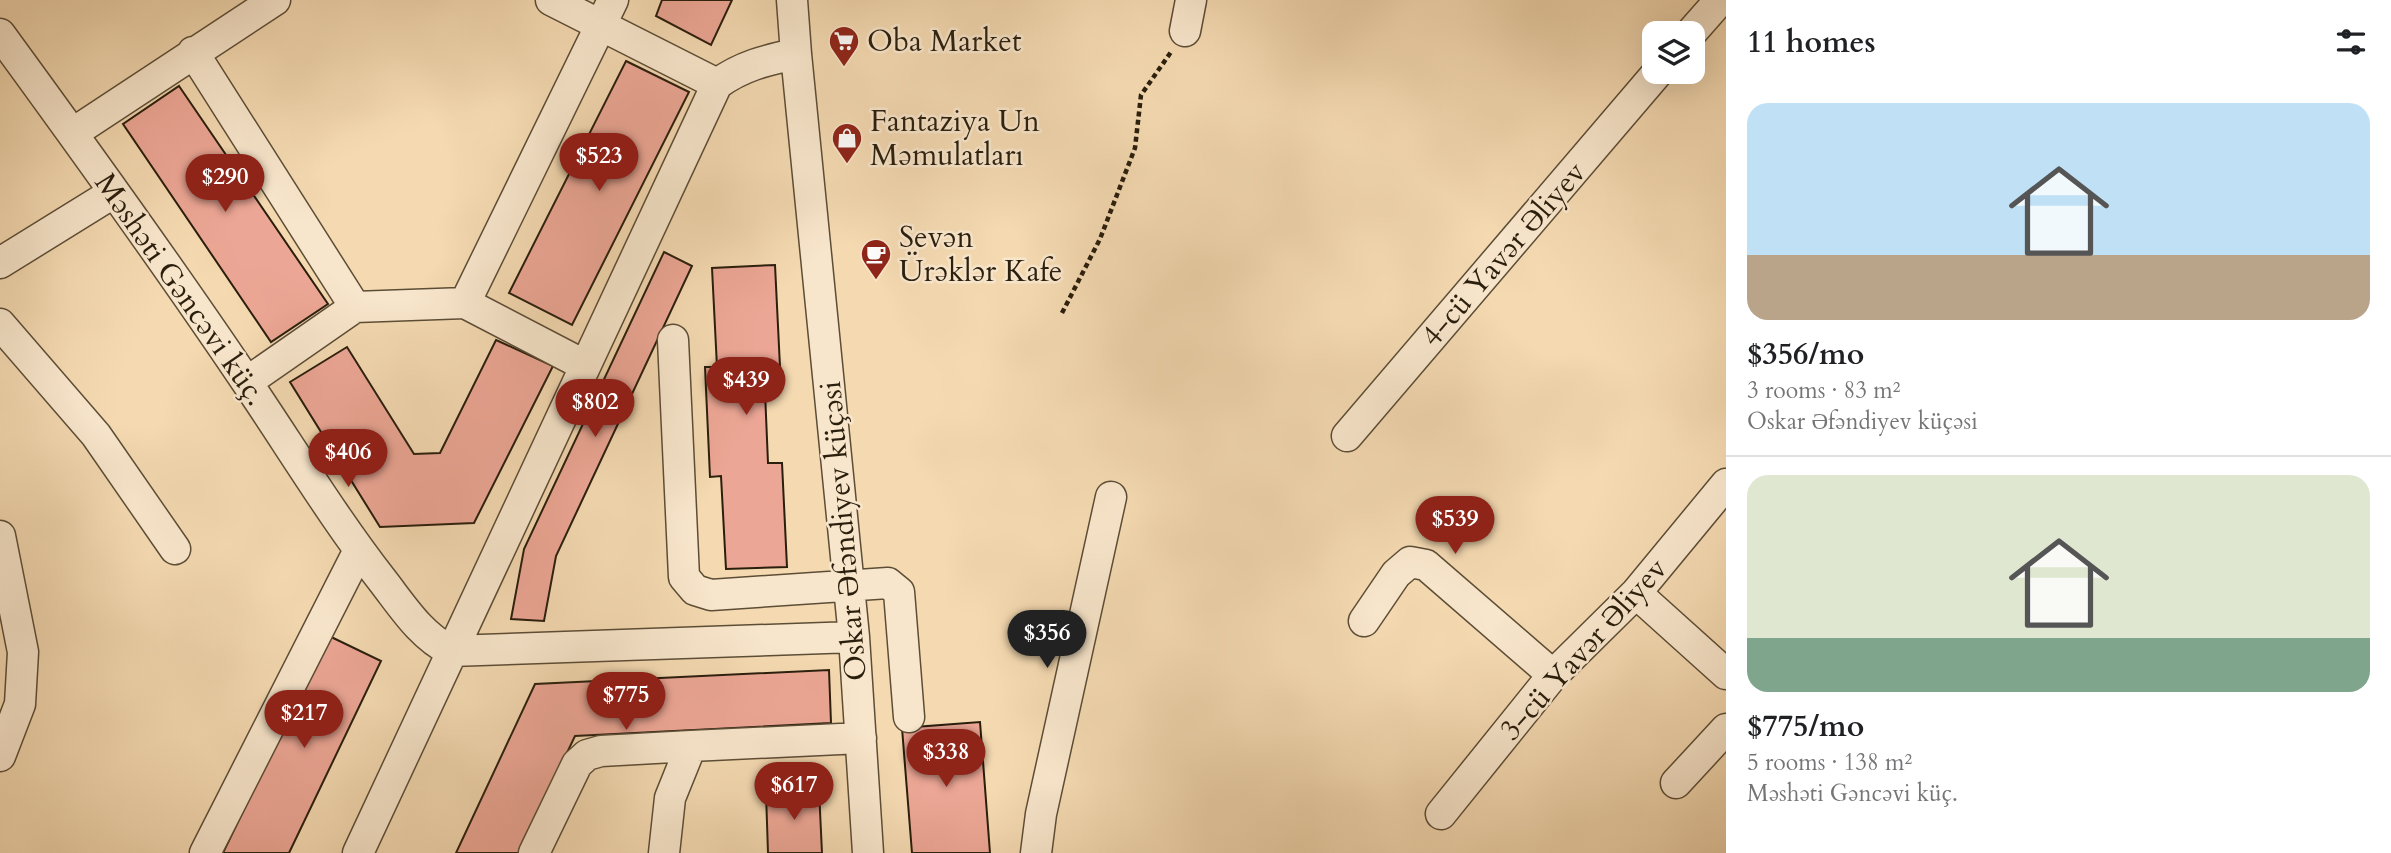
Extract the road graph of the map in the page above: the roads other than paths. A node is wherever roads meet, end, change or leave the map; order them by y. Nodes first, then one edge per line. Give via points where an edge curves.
1 (275, 0) edge
2 (551, 0) edge
3 (792, 0) edge
4 (1191, 0) edge
5 (1720, 0) edge
6 (607, 13) edge
7 (1702, 21) edge
8 (1185, 32) road end
9 (0, 34) edge
10 (193, 52) junction
11 (796, 54) junction
12 (717, 84) junction
13 (1648, 84) edge
14 (73, 133) junction
15 (113, 193) junction
16 (0, 263) edge
17 (465, 303) junction
18 (355, 307) junction
19 (0, 324) edge
20 (673, 340) dead end
21 (584, 365) junction
22 (247, 382) junction
23 (1348, 436) dead end
24 (1726, 484) edge
25 (1111, 497) dead end
26 (0, 536) edge
27 (175, 549) dead end
28 (359, 550) junction
29 (849, 586) junction
30 (1636, 593) junction
31 (1364, 621) dead end
32 (854, 637) junction
33 (451, 651) junction
34 (11, 673) edge
35 (1553, 674) junction
36 (1726, 674) edge
37 (909, 717) dead end
38 (1726, 729) edge
39 (861, 738) junction
40 (691, 746) junction
41 (0, 756) edge
42 (1676, 783) dead end
43 (1441, 814) dead end
44 (205, 853) edge
45 (358, 853) edge
46 (534, 853) edge
47 (664, 853) edge
48 (868, 853) edge
49 (1036, 853) edge

1 - 10 street
2 - 6 street
3 - 11 street, Oskar Əfəndiyev küçəsi
4 - 8 street
5 - 7 street
6 - 12 street
6 - 17 street
9 - 14 street, Məshəti Gəncəvi küç.
10 - 14 street
10 - 18 street
11 - 12 street via 755,63
11 - 29 street, Oskar Əfəndiyev küçəsi
12 - 21 street
13 - 23 street, 4-cü Yavər Əliyev
14 - 15 street, Məshəti Gəncəvi küç.
15 - 16 street
15 - 22 street, Məshəti Gəncəvi küç.
17 - 18 street
17 - 21 street
18 - 22 street
19 - 27 street via 96,435
20 - 29 street via 684,577 695,590 711,595
21 - 33 street
22 - 28 street, Məshəti Gəncəvi küç.
24 - 30 street, 3-cü Yavər Əliyev
25 - 49 street
26 - 34 street via 23,652
28 - 33 street, Məshəti Gəncəvi küç. via 420,630
28 - 44 street
29 - 32 street, Oskar Əfəndiyev küçəsi
29 - 37 street via 888,583 899,592
30 - 35 street, 3-cü Yavər Əliyev
30 - 36 street
31 - 35 street via 1396,574 1410,562 1426,565
32 - 33 street
32 - 39 street, Oskar Əfəndiyev küçəsi
33 - 45 street
34 - 41 street via 20,704
35 - 43 street, 3-cü Yavər Əliyev
38 - 42 street
39 - 40 street
39 - 48 street, Oskar Əfəndiyev küçəsi
40 - 46 street via 587,755 577,765
40 - 47 street via 670,799

